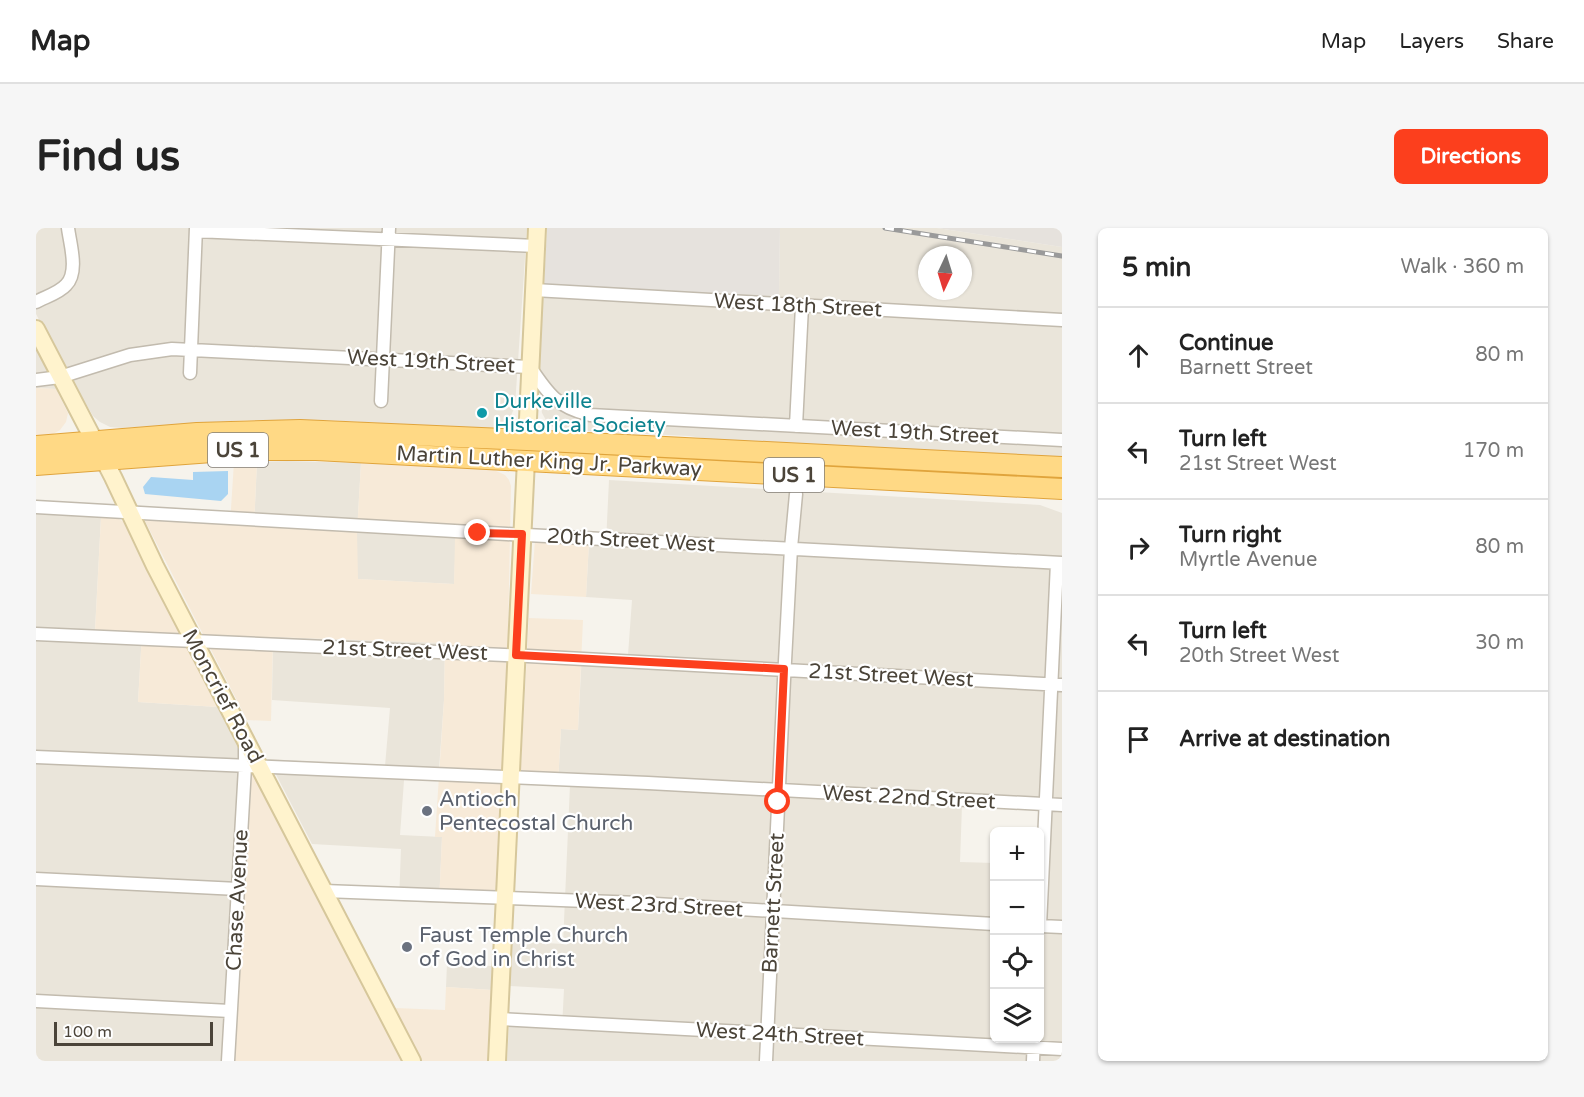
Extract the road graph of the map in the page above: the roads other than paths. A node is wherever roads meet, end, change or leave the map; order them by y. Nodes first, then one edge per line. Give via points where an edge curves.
1 (68, 228) edge
2 (537, 228) edge
3 (196, 230) edge
4 (389, 234) edge
5 (536, 246) junction
6 (534, 290) junction
7 (36, 302) edge
8 (802, 306) junction
9 (1062, 320) edge
10 (36, 329) edge
11 (191, 350) junction
12 (383, 359) junction
13 (530, 367) junction
14 (190, 373) dead end
15 (60, 376) junction
16 (36, 380) edge
17 (381, 401) dead end
18 (796, 426) junction
19 (527, 440) junction
20 (1062, 440) edge
21 (94, 441) junction
22 (36, 446) edge
23 (103, 460) junction
24 (526, 460) junction
25 (36, 465) edge
26 (1062, 467) edge
27 (1062, 489) edge
28 (796, 494) dead end
29 (36, 507) edge
30 (128, 511) junction
31 (522, 534) junction
32 (791, 548) junction
33 (1060, 563) edge
34 (36, 634) edge
35 (194, 641) junction
36 (516, 655) junction
37 (784, 669) junction
38 (1057, 684) edge
39 (36, 757) edge
40 (253, 767) junction
41 (510, 777) junction
42 (778, 790) junction
43 (1045, 804) junction
44 (1062, 806) edge
45 (36, 879) edge
46 (1042, 881) edge
47 (238, 890) junction
48 (324, 891) junction
49 (505, 898) junction
50 (772, 911) junction
51 (990, 924) edge
52 (1044, 926) edge
53 (1062, 927) edge
54 (36, 1001) edge
55 (230, 1011) junction
56 (499, 1019) junction
57 (767, 1033) junction
58 (990, 1041) edge
59 (1034, 1043) edge
60 (1062, 1049) edge
61 (228, 1061) edge
62 (412, 1061) edge
63 (496, 1061) edge
64 (766, 1061) edge
65 (1033, 1061) edge

1 - 7 street via 72,277 64,287
2 - 5 main road
3 - 4 street
3 - 11 street
4 - 5 street
4 - 12 street
5 - 6 main road
6 - 8 street, West 18th Street
6 - 13 main road
8 - 9 street, West 18th Street
8 - 18 street
10 - 15 main road, Moncrief Road
11 - 12 street, West 19th Street
11 - 14 street
11 - 15 street, West 19th Street via 130,355
12 - 13 street, West 19th Street
12 - 17 street
13 - 18 street, West 19th Street via 553,398 575,412
13 - 19 main road
15 - 16 street, West 19th Street
15 - 21 main road, Moncrief Road
18 - 20 street, West 19th Street
19 - 21 highway, Martin Luther King Jr. Parkway / US 1 via 262,430
19 - 26 highway, Martin Luther King Jr. Parkway / US 1
21 - 22 highway, Martin Luther King Jr. Parkway / US 1
21 - 23 main road, Moncrief Road
23 - 24 highway, Martin Luther King Jr. Parkway / US 1 via 278,449
23 - 25 highway, Martin Luther King Jr. Parkway / US 1
23 - 30 main road, Moncrief Road
24 - 27 highway, Martin Luther King Jr. Parkway / US 1
24 - 31 main road
28 - 32 street, Barnett Street
29 - 30 street, 20th Street West
30 - 31 street, 20th Street West
30 - 35 main road, Moncrief Road
31 - 32 street, 20th Street West
31 - 36 main road
32 - 33 street, 20th Street West
32 - 37 street, Barnett Street
33 - 38 street
34 - 35 street, 21st Street West
35 - 36 street, 21st Street West
35 - 40 main road, Moncrief Road via 245,740
36 - 37 street, 21st Street West
36 - 41 main road
37 - 38 street, 21st Street West
37 - 42 street, Barnett Street
38 - 43 street
39 - 40 street, West 22nd Street
40 - 41 street, West 22nd Street
40 - 47 street, Chase Avenue
40 - 48 main road, Moncrief Road
41 - 42 street, West 22nd Street
41 - 49 main road
42 - 43 street, West 22nd Street
42 - 50 street, Barnett Street
43 - 44 street, West 22nd Street
43 - 46 street
45 - 47 street
47 - 55 street, Chase Avenue
48 - 49 street, West 23rd Street
48 - 62 main road, Moncrief Road
49 - 50 street, West 23rd Street
49 - 56 main road
50 - 51 street, West 23rd Street
50 - 57 street, Barnett Street
52 - 53 street
54 - 55 street
55 - 61 street, Chase Avenue
56 - 57 street, West 24th Street
56 - 63 main road
57 - 58 street, West 24th Street
57 - 64 street, Barnett Street
59 - 60 street, West 24th Street
59 - 65 street

